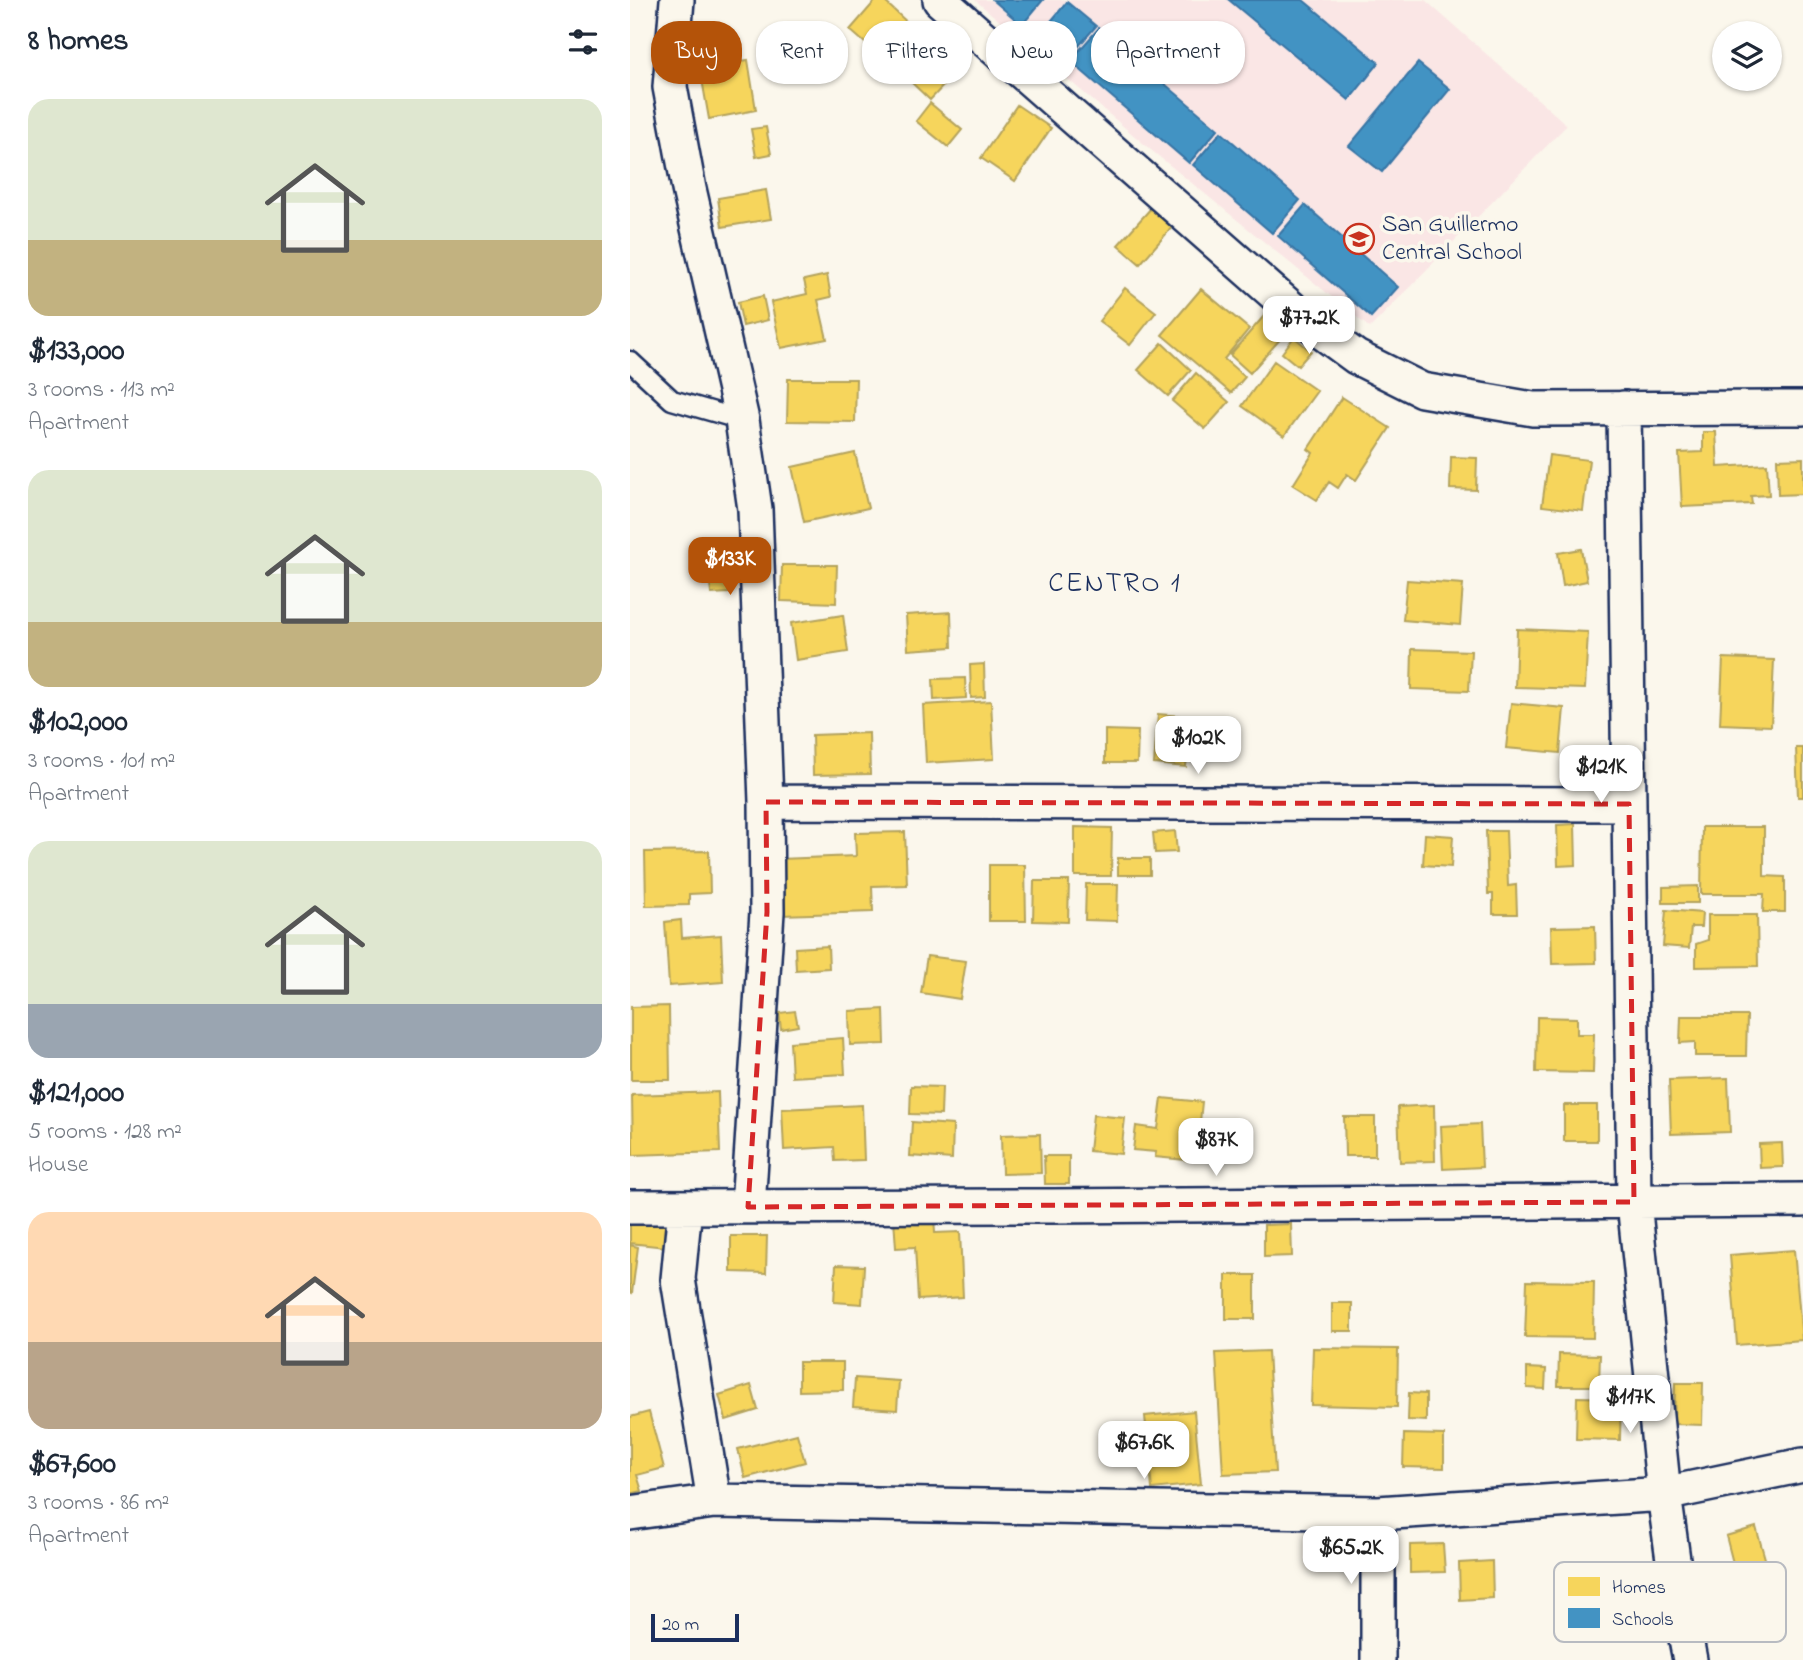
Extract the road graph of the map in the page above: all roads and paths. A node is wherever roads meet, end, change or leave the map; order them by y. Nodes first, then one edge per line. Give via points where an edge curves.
1 (677, 0) edge
2 (940, 0) edge
3 (630, 361) edge
4 (1623, 408) junction
5 (1803, 408) edge
6 (742, 420) junction
7 (766, 802) junction
8 (1629, 804) junction
9 (1803, 1200) edge
10 (1634, 1202) junction
11 (630, 1207) edge
12 (685, 1207) junction
13 (748, 1207) junction
14 (1803, 1465) edge
15 (1664, 1494) junction
16 (714, 1501) junction
17 (630, 1513) edge
18 (1378, 1513) junction
19 (1673, 1562) edge
20 (1687, 1642) edge
21 (1378, 1660) edge
22 (1690, 1660) edge

1 - 6 street via 670,87
2 - 4 street via 1300,316 1356,357 1422,390 1533,409
3 - 6 lane via 672,400
4 - 5 street
4 - 8 street
6 - 7 street via 755,509
7 - 8 street
7 - 13 street via 767,912
8 - 10 street
9 - 10 street
10 - 13 street
10 - 15 street
11 - 12 street
12 - 13 street
12 - 16 street via 678,1279
14 - 15 street
15 - 18 street
15 - 19 street
16 - 17 street
16 - 18 street
18 - 21 street
20 - 22 street

